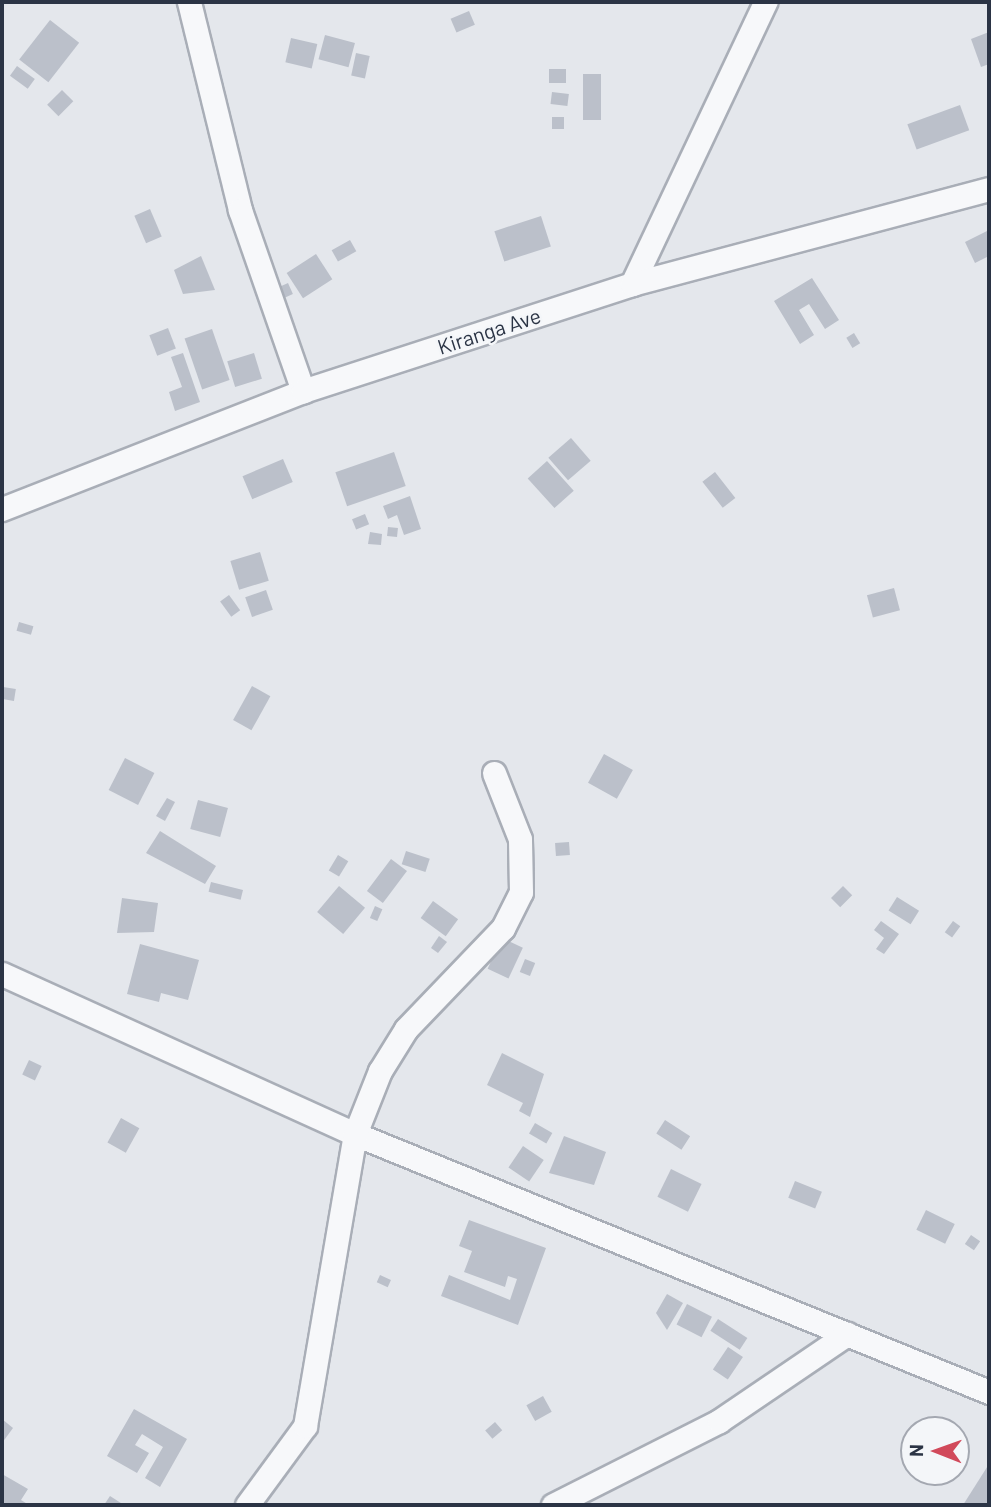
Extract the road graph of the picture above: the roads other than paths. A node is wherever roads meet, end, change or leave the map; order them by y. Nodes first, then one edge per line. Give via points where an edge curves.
1 (190, 2) edge
2 (765, 2) edge
3 (989, 189) edge
4 (632, 284) junction
5 (303, 391) junction
6 (2, 509) edge
7 (494, 773) dead end
8 (2, 974) edge
9 (355, 1134) junction
10 (847, 1334) junction
11 (989, 1392) edge
12 (247, 1505) edge
13 (553, 1505) edge

1 - 5 street via 240,210
2 - 4 street
3 - 4 street, Kiranga Ave
4 - 5 street, Kiranga Ave
5 - 6 street, Kiranga Ave
7 - 9 street via 520,839 521,892 495,939 391,1051
8 - 9 street
9 - 10 street
9 - 12 street via 305,1426
10 - 11 street
10 - 13 street via 719,1421

